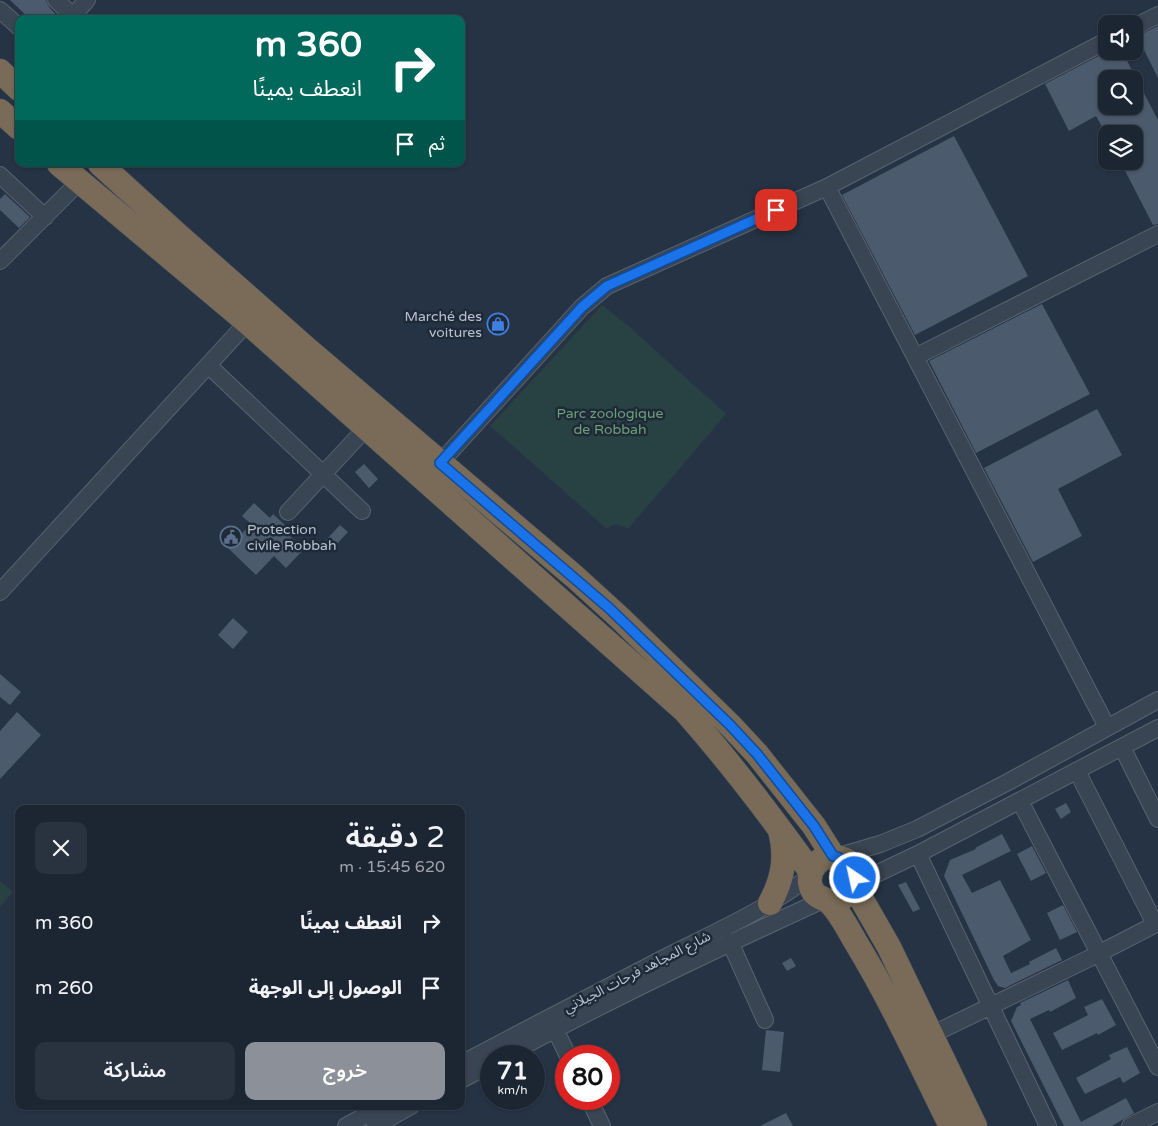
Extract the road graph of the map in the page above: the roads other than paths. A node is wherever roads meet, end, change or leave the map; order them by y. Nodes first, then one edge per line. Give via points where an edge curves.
1 (56, 0) edge
2 (87, 0) edge
3 (0, 10) edge
4 (69, 15) edge
5 (73, 15) edge
6 (1158, 15) edge
7 (1143, 22) edge
8 (15, 23) edge
9 (1098, 46) edge
10 (0, 111) edge
11 (15, 124) edge
12 (62, 167) edge
13 (103, 167) edge
14 (0, 175) edge
15 (80, 182) junction
16 (827, 187) junction
17 (45, 217) junction
18 (1158, 234) edge
19 (0, 262) edge
20 (254, 315) junction
21 (915, 356) junction
22 (208, 365) junction
23 (366, 428) junction
24 (440, 463) junction
25 (323, 474) junction
26 (362, 511) dead end
27 (288, 512) dead end
28 (0, 592) edge
29 (1158, 700) edge
30 (1107, 727) junction
31 (1158, 728) edge
32 (1122, 747) junction
33 (1077, 771) junction
34 (1020, 802) junction
35 (1158, 819) edge
36 (780, 829) junction
37 (918, 854) junction
38 (835, 856) junction
39 (810, 874) junction
40 (854, 885) junction
41 (826, 901) junction
42 (770, 903) junction
43 (1157, 924) edge
44 (730, 942) junction
45 (1099, 953) junction
46 (991, 1006) junction
47 (765, 1020) dead end
48 (555, 1029) junction
49 (931, 1035) junction
50 (525, 1045) edge
51 (563, 1045) edge
52 (465, 1062) edge
53 (1158, 1068) edge
54 (480, 1070) edge
55 (465, 1078) edge
56 (376, 1110) edge
57 (404, 1110) edge
58 (594, 1110) edge
59 (1158, 1112) edge
60 (346, 1126) edge
61 (374, 1126) edge
62 (602, 1126) edge
63 (950, 1126) edge
64 (975, 1126) edge
65 (1048, 1126) edge
66 (1130, 1126) edge

1 - 4 street
2 - 5 street
3 - 8 street
6 - 7 street
9 - 16 street
10 - 11 highway
12 - 15 highway
13 - 20 highway via 178,235
14 - 17 street
15 - 17 street
15 - 20 highway
16 - 21 street
16 - 24 street via 607,286 582,307
17 - 19 street
18 - 21 street
20 - 22 street
20 - 23 highway
20 - 24 highway
21 - 30 street
22 - 25 street
22 - 28 street
23 - 25 street
23 - 36 highway via 684,711
24 - 38 highway via 582,583 724,719 757,754
25 - 26 street
25 - 27 street
29 - 30 street
30 - 38 street via 917,829 880,844
31 - 32 street
32 - 33 street
32 - 35 street
33 - 34 street
33 - 43 street
34 - 37 street
34 - 45 street
36 - 39 highway
36 - 42 highway via 784,859 782,875
37 - 40 street
37 - 46 street
38 - 39 highway via 817,862
38 - 40 highway via 848,862 855,878
39 - 41 highway via 814,893
39 - 42 street, شارع المجاهد فرحات الجيلاني
40 - 41 highway via 842,900
40 - 49 highway via 885,939
41 - 44 street, شارع المجاهد فرحات الجيلاني
41 - 63 highway via 869,964
42 - 52 street, شارع المجاهد فرحات الجيلاني
43 - 45 street
44 - 47 street
44 - 48 street, شارع المجاهد فرحات الجيلاني
45 - 46 street
45 - 53 street
46 - 49 street
46 - 65 street
48 - 50 street, شارع المجاهد فرحات الجيلاني
48 - 51 street
49 - 64 highway
54 - 55 street
56 - 60 street
57 - 61 street
58 - 62 street
59 - 66 street

